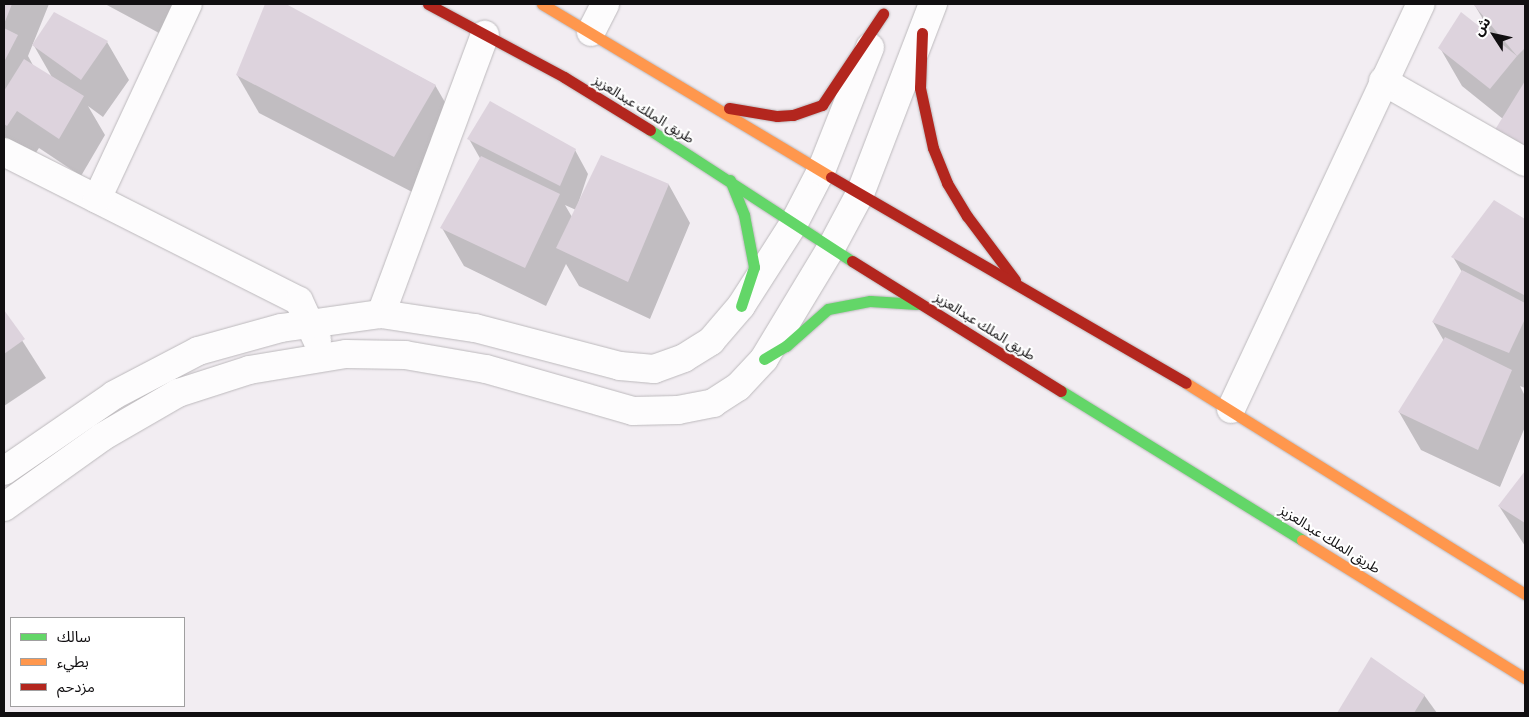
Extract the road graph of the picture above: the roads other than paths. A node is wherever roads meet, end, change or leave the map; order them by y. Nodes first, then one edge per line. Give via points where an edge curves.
1 (188, 4) edge
2 (428, 4) edge
3 (542, 4) edge
4 (605, 4) edge
5 (933, 4) edge
6 (1421, 4) edge
7 (885, 9) edge
8 (591, 32) junction
9 (922, 32) junction
10 (485, 34) junction
11 (1383, 81) junction
12 (711, 104) junction
13 (4, 152) edge
14 (1525, 162) edge
15 (821, 171) junction
16 (730, 180) junction
17 (860, 194) junction
18 (97, 199) junction
19 (794, 223) junction
20 (831, 248) junction
21 (1022, 289) junction
22 (741, 306) junction
23 (924, 306) junction
24 (381, 314) junction
25 (310, 324) junction
26 (324, 358) junction
27 (764, 359) junction
28 (1231, 409) junction
29 (4, 471) edge
30 (4, 507) edge
31 (1525, 594) edge
32 (1525, 678) edge

1 - 18 street
2 - 10 main road, طريق الملك عبدالعزيز
3 - 8 main road
4 - 8 street
5 - 9 street
6 - 11 street
7 - 12 main road via 831,96 822,105 793,115 777,116
7 - 15 street
8 - 12 main road
9 - 17 street
9 - 21 main road via 920,88 933,148 947,183 967,216
10 - 16 main road, طريق الملك عبدالعزيز via 564,77
10 - 24 street
11 - 14 street
11 - 28 street
12 - 15 main road
13 - 18 street
15 - 17 main road
15 - 19 street
16 - 19 main road, طريق الملك عبدالعزيز
16 - 22 main road via 744,215 754,266
17 - 20 street
17 - 21 main road
18 - 25 street via 299,301
19 - 20 main road, طريق الملك عبدالعزيز
19 - 22 street
20 - 23 main road, طريق الملك عبدالعزيز
20 - 27 street
21 - 28 main road
22 - 24 street via 711,341 684,358 654,369 620,366 475,328
23 - 27 main road via 870,301 828,309 786,346
23 - 32 main road, طريق الملك عبدالعزيز
24 - 25 street
25 - 26 street
25 - 29 street via 281,328 198,351 114,395
26 - 27 street via 346,354 405,355 486,369 633,410 678,410 713,403 738,387
26 - 30 street via 248,370 178,393 102,437
28 - 31 main road

